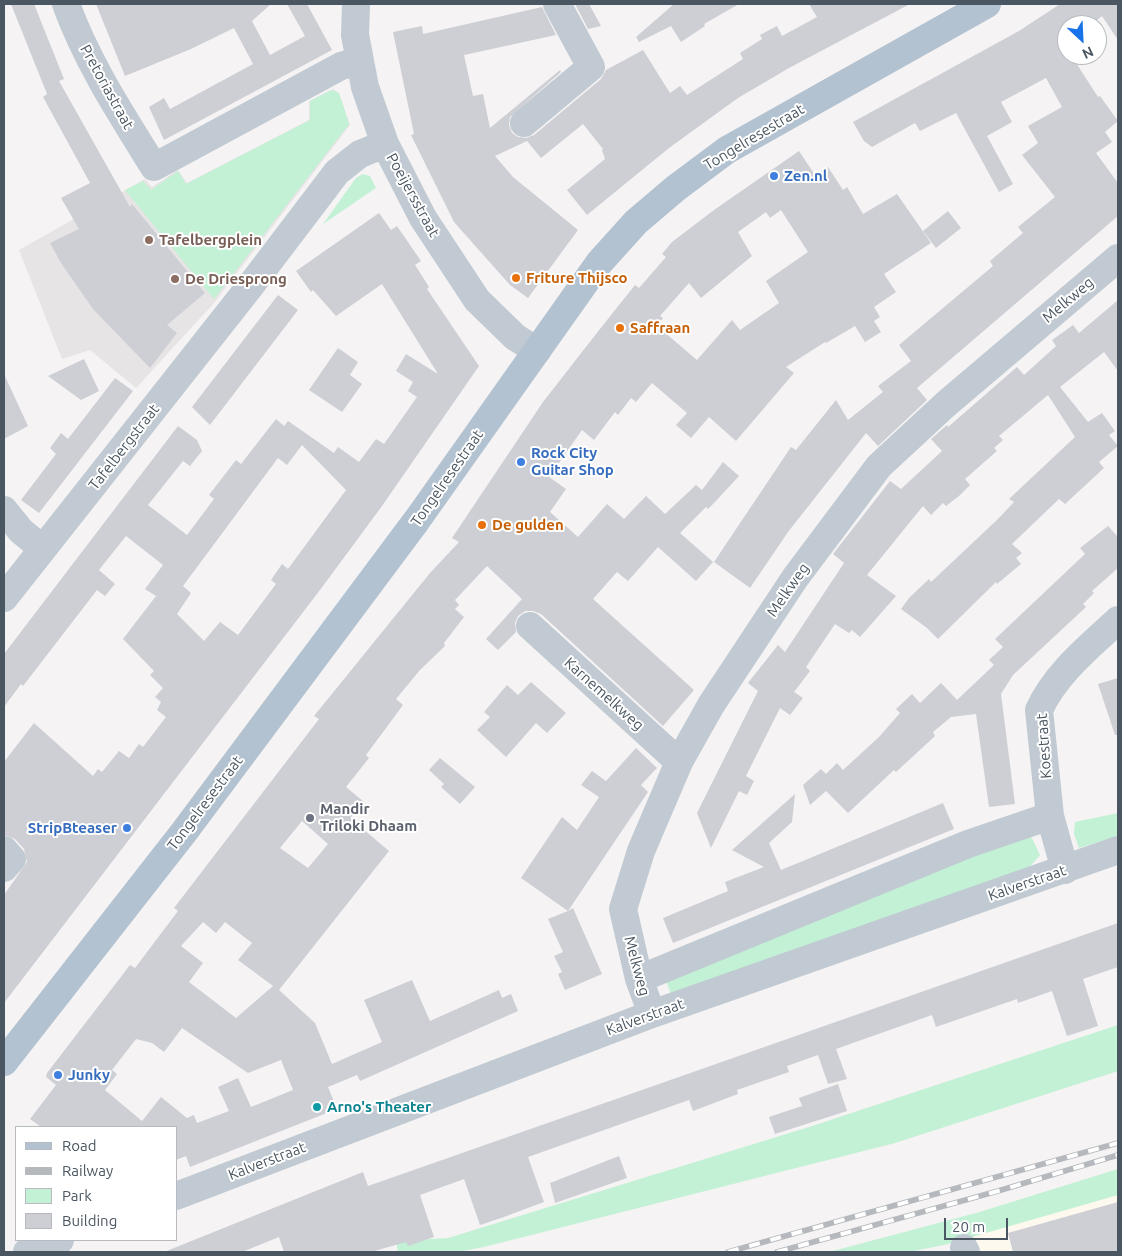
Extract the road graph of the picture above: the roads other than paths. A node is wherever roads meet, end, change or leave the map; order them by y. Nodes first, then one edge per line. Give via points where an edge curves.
1 (66, 4) edge
2 (356, 4) edge
3 (557, 4) edge
4 (987, 4) edge
5 (358, 61) junction
6 (524, 123) dead end
7 (385, 144) junction
8 (1118, 258) edge
9 (537, 351) junction
10 (4, 510) edge
11 (43, 549) junction
12 (4, 598) edge
13 (1118, 620) edge
14 (530, 626) dead end
15 (679, 762) junction
16 (1050, 816) junction
17 (4, 850) edge
18 (1118, 850) edge
19 (4, 868) edge
20 (1065, 870) junction
21 (639, 979) junction
22 (652, 1014) junction
23 (6, 1051) edge
24 (178, 1195) edge
25 (57, 1241) edge
26 (27, 1252) edge

1 - 5 street, Pretoriastraat via 106,89 154,167 341,66
2 - 5 street, Poeijersstraat via 354,35
3 - 6 street via 591,67
4 - 9 main road, Tongelresestraat via 727,150 676,188 636,222 599,263
5 - 7 street, Poeijersstraat
7 - 9 street, Poeijersstraat via 423,218 477,300 515,337
7 - 11 street, Tafelbergstraat via 360,154 337,172
8 - 15 street, Melkweg via 946,404 880,466 795,578 710,705
9 - 23 main road, Tongelresestraat via 417,520 220,784
10 - 11 street via 21,531
11 - 12 street, Tafelbergstraat
13 - 16 street, Koestraat via 1087,648 1046,694 1039,710
14 - 15 street, Karnemelkweg
15 - 21 street, Melkweg via 641,851 623,909
16 - 20 street, Koestraat
16 - 21 street via 968,844
17 - 19 street via 12,859
18 - 20 street, Kalverstraat
20 - 22 street, Kalverstraat
21 - 22 street, Melkweg
22 - 24 street, Kalverstraat
25 - 26 street

